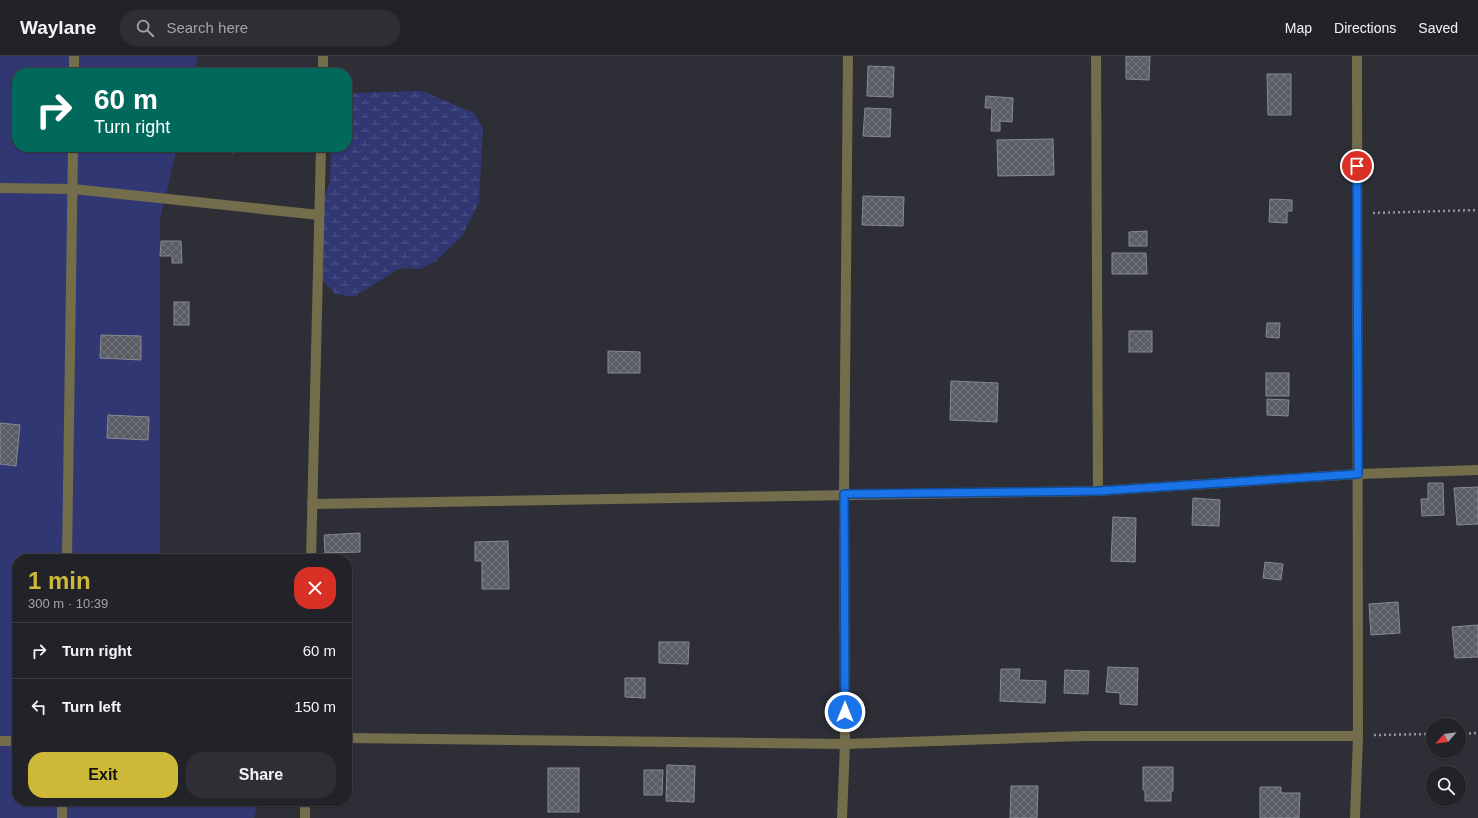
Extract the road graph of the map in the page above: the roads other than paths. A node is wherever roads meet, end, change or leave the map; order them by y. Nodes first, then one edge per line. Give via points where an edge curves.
1 (74, 56) edge
2 (323, 56) edge
3 (848, 56) edge
4 (1096, 56) edge
5 (1357, 56) edge
6 (74, 68) edge
7 (323, 68) edge
8 (73, 152) edge
9 (321, 152) edge
10 (0, 188) edge
11 (73, 189) junction
12 (320, 215) junction
13 (1478, 470) edge
14 (1358, 474) junction
15 (1098, 491) junction
16 (844, 494) junction
17 (312, 504) junction
18 (67, 554) edge
19 (311, 554) edge
20 (1358, 736) junction
21 (352, 738) edge
22 (0, 741) edge
23 (12, 741) edge
24 (845, 744) junction
25 (62, 806) edge
26 (305, 806) edge
27 (62, 818) edge
28 (305, 818) edge
29 (842, 818) edge
30 (1355, 818) edge

1 - 6 street
2 - 7 street
3 - 16 street
4 - 15 street
5 - 14 street
8 - 11 street
9 - 12 street
10 - 11 street
11 - 12 street
11 - 18 street
12 - 17 street
13 - 14 street
14 - 15 street
14 - 20 street
15 - 16 street
16 - 17 street
16 - 24 street
17 - 19 street
20 - 24 street via 1085,736
20 - 30 street
21 - 24 street
22 - 23 street
24 - 29 street
25 - 27 street
26 - 28 street

